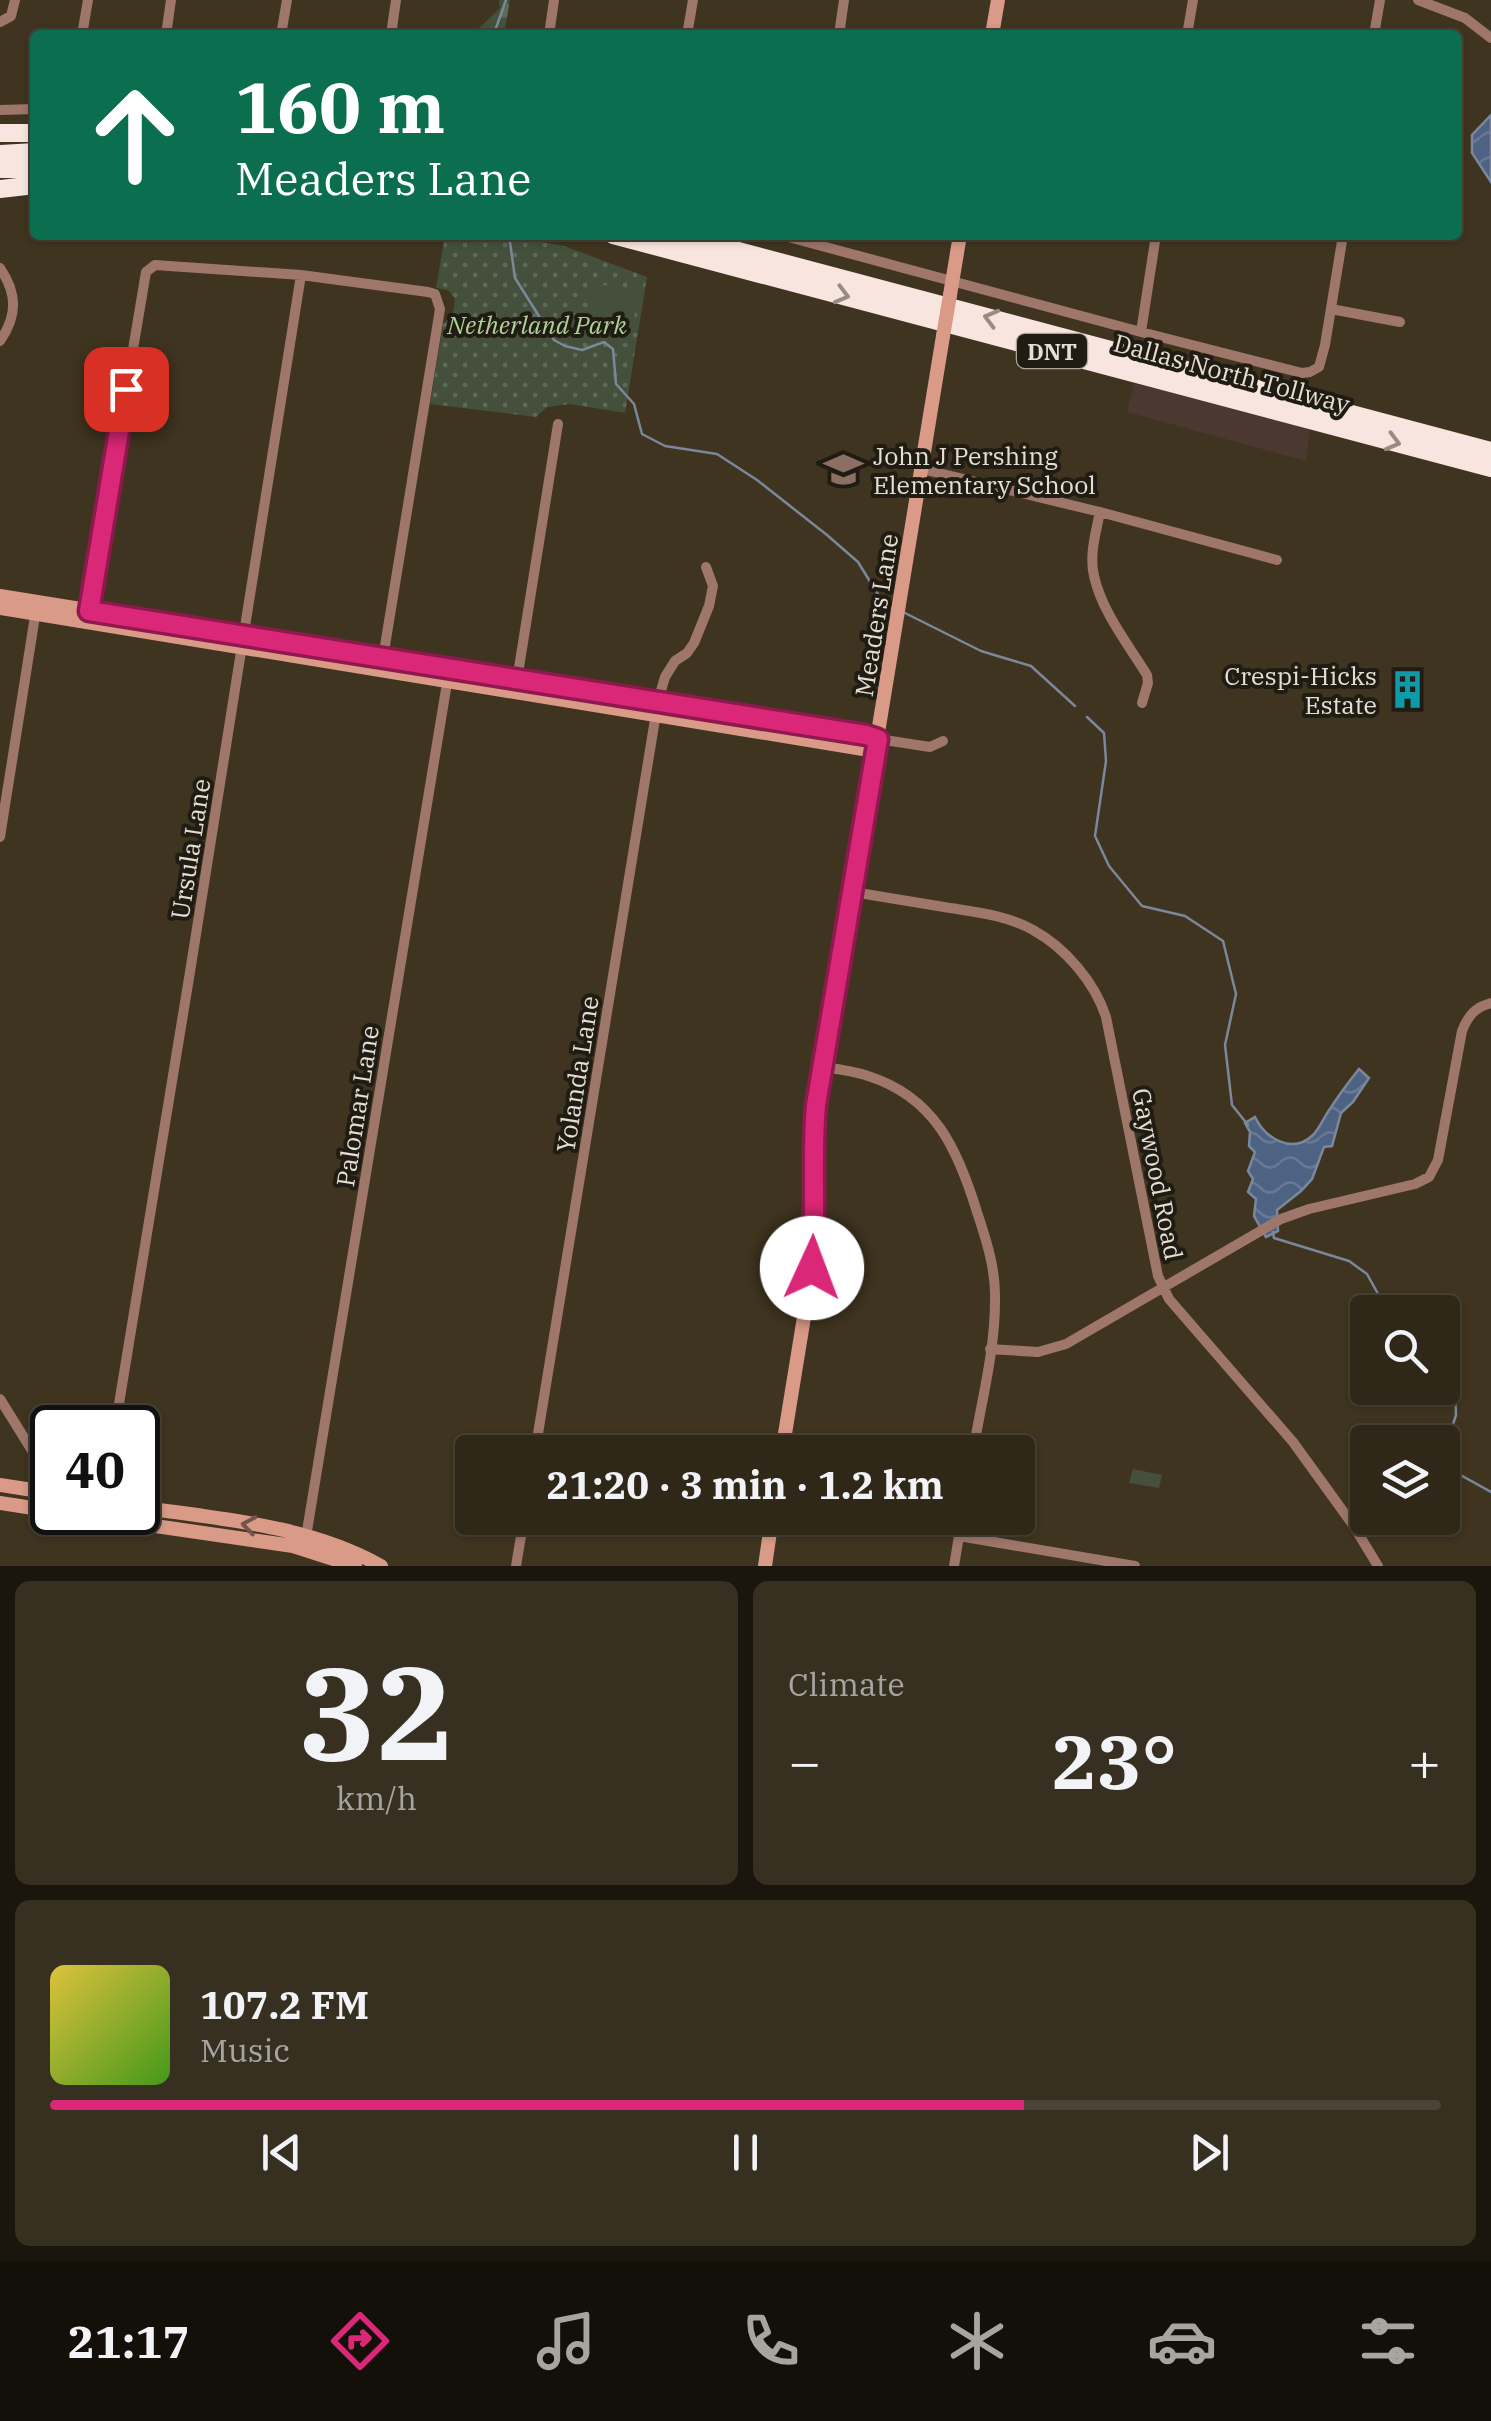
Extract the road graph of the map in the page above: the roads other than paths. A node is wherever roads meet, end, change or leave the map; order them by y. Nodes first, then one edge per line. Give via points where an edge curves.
1 (14, 0) edge
2 (88, 0) edge
3 (172, 0) edge
4 (288, 0) edge
5 (396, 0) edge
6 (554, 0) edge
7 (693, 0) edge
8 (844, 0) edge
9 (998, 0) edge
10 (1193, 0) edge
11 (1380, 0) edge
12 (1418, 0) edge
13 (0, 22) edge
14 (83, 30) edge
15 (167, 30) edge
16 (283, 30) edge
17 (392, 30) edge
18 (549, 30) edge
19 (688, 30) edge
20 (840, 30) edge
21 (993, 30) edge
22 (1188, 30) edge
23 (1375, 30) edge
24 (1491, 38) edge
25 (30, 109) edge
26 (0, 110) edge
27 (0, 133) edge
28 (30, 133) edge
29 (30, 152) edge
30 (0, 154) edge
31 (30, 169) edge
32 (0, 170) edge
33 (30, 186) edge
34 (0, 189) edge
35 (632, 240) edge
36 (697, 240) edge
37 (812, 240) edge
38 (959, 240) edge
39 (1155, 240) edge
40 (1342, 240) edge
41 (0, 268) edge
42 (301, 275) junction
43 (951, 288) junction
44 (1331, 308) junction
45 (1400, 322) dead end
46 (1141, 332) junction
47 (0, 340) edge
48 (558, 424) dead end
49 (1491, 451) edge
50 (1491, 468) edge
51 (922, 469) junction
52 (1100, 512) junction
53 (1277, 560) dead end
54 (706, 566) dead end
55 (0, 596) edge
56 (0, 608) edge
57 (37, 608) junction
58 (89, 611) junction
59 (140, 625) junction
60 (244, 641) junction
61 (346, 658) junction
62 (383, 658) junction
63 (448, 675) junction
64 (516, 680) junction
65 (1142, 703) dead end
66 (657, 708) junction
67 (878, 739) junction
68 (942, 741) dead end
69 (0, 836) edge
70 (853, 892) junction
71 (1491, 1004) edge
72 (823, 1067) junction
73 (1163, 1288) junction
74 (990, 1349) junction
75 (0, 1399) edge
76 (119, 1405) edge
77 (538, 1435) edge
78 (785, 1435) edge
79 (976, 1435) edge
80 (30, 1447) edge
81 (0, 1484) edge
82 (30, 1489) edge
83 (0, 1503) edge
84 (30, 1508) edge
85 (160, 1511) edge
86 (160, 1524) edge
87 (521, 1535) edge
88 (769, 1535) edge
89 (959, 1536) joint
90 (305, 1542) junction
91 (355, 1566) edge
92 (382, 1566) edge
93 (516, 1566) edge
94 (764, 1566) edge
95 (954, 1566) edge
96 (1134, 1566) edge
97 (1378, 1566) edge

1 - 13 street via 11,16
2 - 14 street
3 - 15 street
4 - 16 street
5 - 17 street
6 - 18 street
7 - 19 street
8 - 20 street
9 - 21 street
10 - 22 street
11 - 23 street
12 - 24 street via 1465,18
25 - 26 street
27 - 28 highway
29 - 30 highway
31 - 32 highway
33 - 34 highway
35 -> 50 highway, Dallas North Tollway / DNT
49 -> 36 highway, Dallas North Tollway / DNT
37 - 43 street
38 - 43 street, Meaders Lane
39 - 46 street
40 - 44 street
41 - 47 street via 14,295
42 - 58 street via 155,265 146,272
42 - 60 street, Ursula Lane
42 - 62 street via 428,292 440,309
43 - 46 street
43 - 51 street, Meaders Lane, bridge
44 - 45 street
44 - 46 street via 1319,367 1310,372
48 - 64 street
51 - 52 street
51 - 67 street, Meaders Lane
52 - 53 street
52 - 65 street via 1093,574 1147,675
54 - 66 street, Yolanda Lane via 713,586 709,606 694,643 665,677
55 - 57 street
56 - 57 street
57 - 58 street
57 - 59 street
57 - 69 street
58 - 59 street
59 - 60 street
60 - 61 street
60 - 76 street, Ursula Lane
61 - 62 street
61 - 63 street
62 - 63 street
63 - 64 street
63 - 66 street
63 - 90 street, Palomar Lane
64 - 66 street
66 - 67 street
66 - 77 street, Yolanda Lane
67 - 68 street via 930,747
67 - 70 street, Meaders Lane
70 - 72 street, Meaders Lane
70 - 73 street, Gaywood Road via 1015,922 1034,930 1082,974 1106,1017
71 - 73 street via 1472,1012 1462,1031 1438,1160 1429,1177 1280,1219
72 - 74 street via 896,1088 949,1138 992,1265
72 - 78 street, Meaders Lane via 812,1159 812,1268
73 - 74 street via 1055,1349
73 - 97 street, Gaywood Road via 1293,1442
74 - 79 street
75 - 80 street
81 - 82 street
83 - 84 street
90 -> 85 street
86 - 90 street
87 - 93 street
88 - 94 street
89 - 95 street
89 - 96 street
90 - 91 street
90 - 92 street via 344,1548

